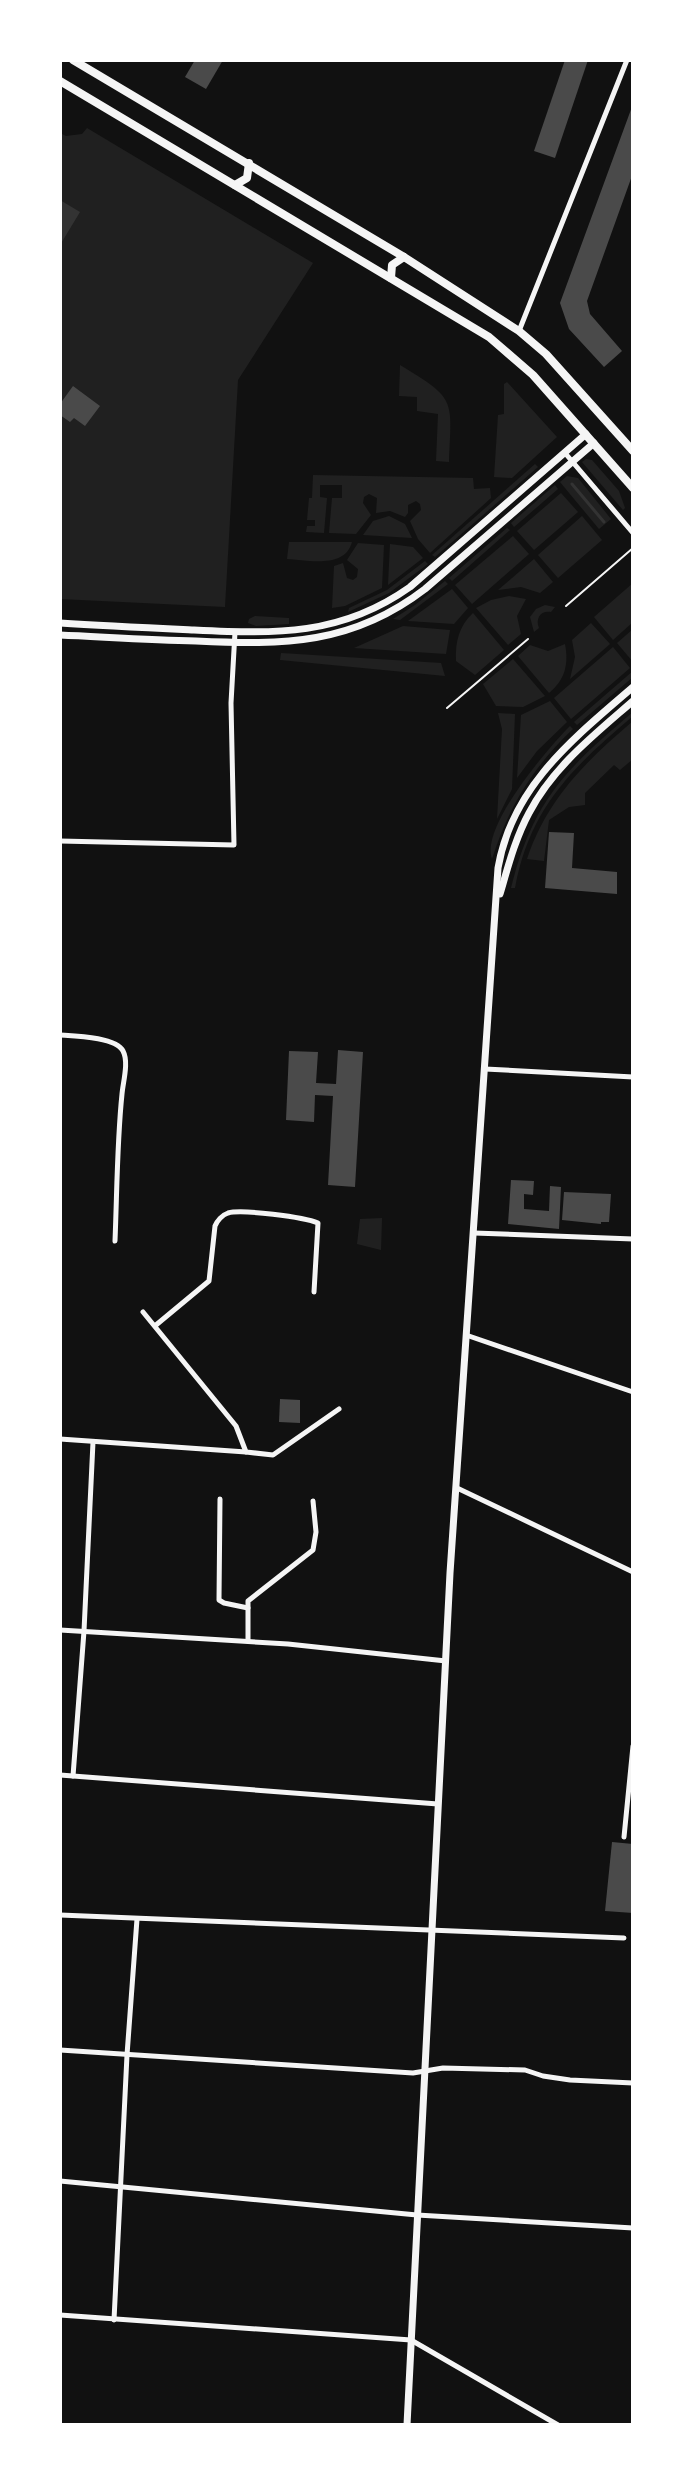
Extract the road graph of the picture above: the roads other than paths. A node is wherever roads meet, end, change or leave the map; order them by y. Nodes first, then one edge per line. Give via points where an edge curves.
1 (73, 60) edge
2 (627, 60) edge
3 (84, 63) edge
4 (60, 81) edge
5 (249, 163) junction
6 (235, 185) junction
7 (404, 257) junction
8 (391, 278) junction
9 (519, 331) junction
10 (586, 434) junction
11 (594, 443) junction
12 (633, 451) edge
13 (565, 453) junction
14 (572, 461) junction
15 (633, 488) edge
16 (633, 533) edge
17 (60, 623) edge
18 (235, 632) junction
19 (60, 635) edge
20 (234, 643) junction
21 (633, 687) edge
22 (633, 701) edge
23 (60, 841) edge
24 (497, 904) junction
25 (60, 1035) edge
26 (485, 1069) junction
27 (633, 1077) edge
28 (474, 1233) junction
29 (633, 1239) edge
30 (115, 1241) dead end
31 (314, 1292) dead end
32 (143, 1312) dead end
33 (156, 1325) junction
34 (465, 1335) junction
35 (633, 1392) edge
36 (339, 1409) dead end
37 (60, 1439) edge
38 (93, 1442) junction
39 (246, 1452) junction
40 (457, 1488) junction
41 (220, 1499) dead end
42 (313, 1501) dead end
43 (633, 1572) edge
44 (248, 1608) junction
45 (60, 1630) edge
46 (84, 1631) junction
47 (248, 1641) junction
48 (446, 1661) junction
49 (633, 1746) edge
50 (60, 1775) edge
51 (73, 1776) junction
52 (439, 1804) junction
53 (624, 1837) dead end
54 (60, 1915) edge
55 (137, 1919) junction
56 (432, 1932) junction
57 (624, 1938) dead end
58 (60, 2050) edge
59 (127, 2055) junction
60 (425, 2071) junction
61 (633, 2083) edge
62 (60, 2181) edge
63 (121, 2185) junction
64 (417, 2215) junction
65 (633, 2228) edge
66 (60, 2315) edge
67 (114, 2320) junction
68 (411, 2340) junction
69 (407, 2425) edge
70 (558, 2425) edge

1 - 3 main road
2 - 9 street
3 - 5 main road
4 - 6 main road
5 - 6 main road via 247,178
5 - 7 main road
6 - 8 main road
7 - 8 main road via 392,265
7 - 9 main road
8 - 10 main road via 499,345
9 - 12 main road via 555,363
10 - 11 main road
10 - 13 main road
11 - 14 main road
11 - 15 main road
13 - 14 street
13 - 18 main road via 435,567 383,605 314,629
14 - 16 street
14 - 20 main road via 396,610 318,639
17 - 18 main road
18 - 20 street
19 - 20 main road
20 - 23 street via 234,845
21 - 24 main road via 552,760 524,798 500,855
22 - 24 main road via 547,784 518,835
24 - 26 main road
25 - 30 street via 116,1044 126,1059
26 - 27 street
26 - 28 main road
28 - 29 street
28 - 34 main road
31 - 33 street via 318,1223 228,1213 215,1226 209,1281
32 - 33 street
33 - 39 street via 236,1426
34 - 35 street
34 - 40 main road
36 - 39 street via 273,1455
37 - 38 street
38 - 39 street
38 - 46 street
40 - 43 street
40 - 48 main road
41 - 44 street via 219,1600
42 - 44 street via 313,1550 248,1601
44 - 47 street
45 - 46 street
46 - 47 street
46 - 51 street
47 - 48 street
48 - 52 main road
49 - 53 street
50 - 51 street
51 - 52 street
52 - 56 main road
54 - 55 street
55 - 56 street
55 - 59 street
56 - 57 street
56 - 60 main road
58 - 59 street
59 - 60 street
59 - 63 street
60 - 61 street via 525,2070 570,2080
60 - 64 main road
62 - 63 street
63 - 64 street
63 - 67 street
64 - 65 street
64 - 68 main road
66 - 67 street
67 - 68 street
68 - 69 main road
68 - 70 street

